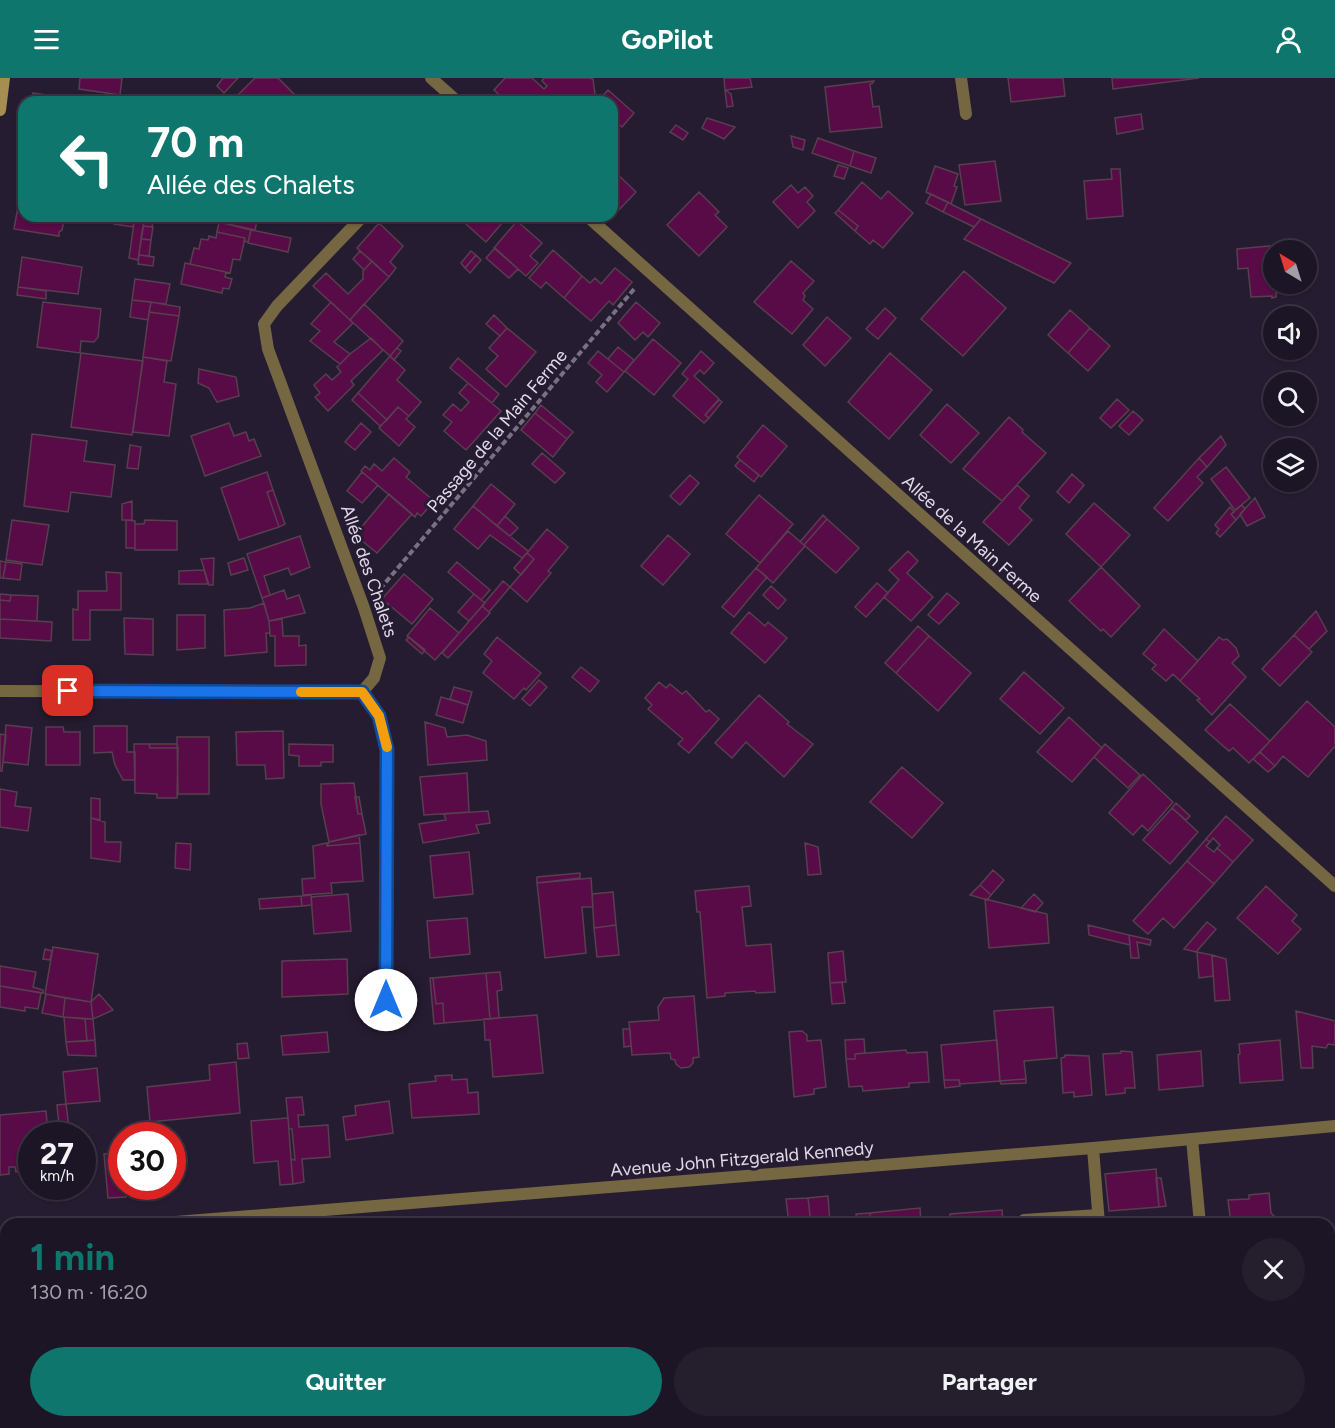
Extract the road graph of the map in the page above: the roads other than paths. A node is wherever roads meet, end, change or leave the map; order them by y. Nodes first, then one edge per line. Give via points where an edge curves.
1 (4, 78) edge
2 (431, 78) edge
3 (962, 78) edge
4 (451, 96) edge
5 (0, 110) edge
6 (966, 114) dead end
7 (357, 222) edge
8 (594, 222) edge
9 (0, 691) edge
10 (362, 692) junction
11 (1335, 886) edge
12 (386, 1000) dead end
13 (1335, 1126) edge
14 (1192, 1139) junction
15 (1093, 1149) junction
16 (282, 1218) edge
17 (1099, 1218) edge
18 (1199, 1218) edge

1 - 5 street
2 - 4 street
3 - 6 street
7 - 10 street, Allée des Chalets via 264,324 268,349 380,658 374,678
8 - 11 street, Allée de la Main Ferme
9 - 10 street
10 - 12 street via 379,716 387,750
13 - 14 street, Avenue John Fitzgerald Kennedy
14 - 15 street, Avenue John Fitzgerald Kennedy
14 - 18 street
15 - 16 street, Avenue John Fitzgerald Kennedy
15 - 17 street

